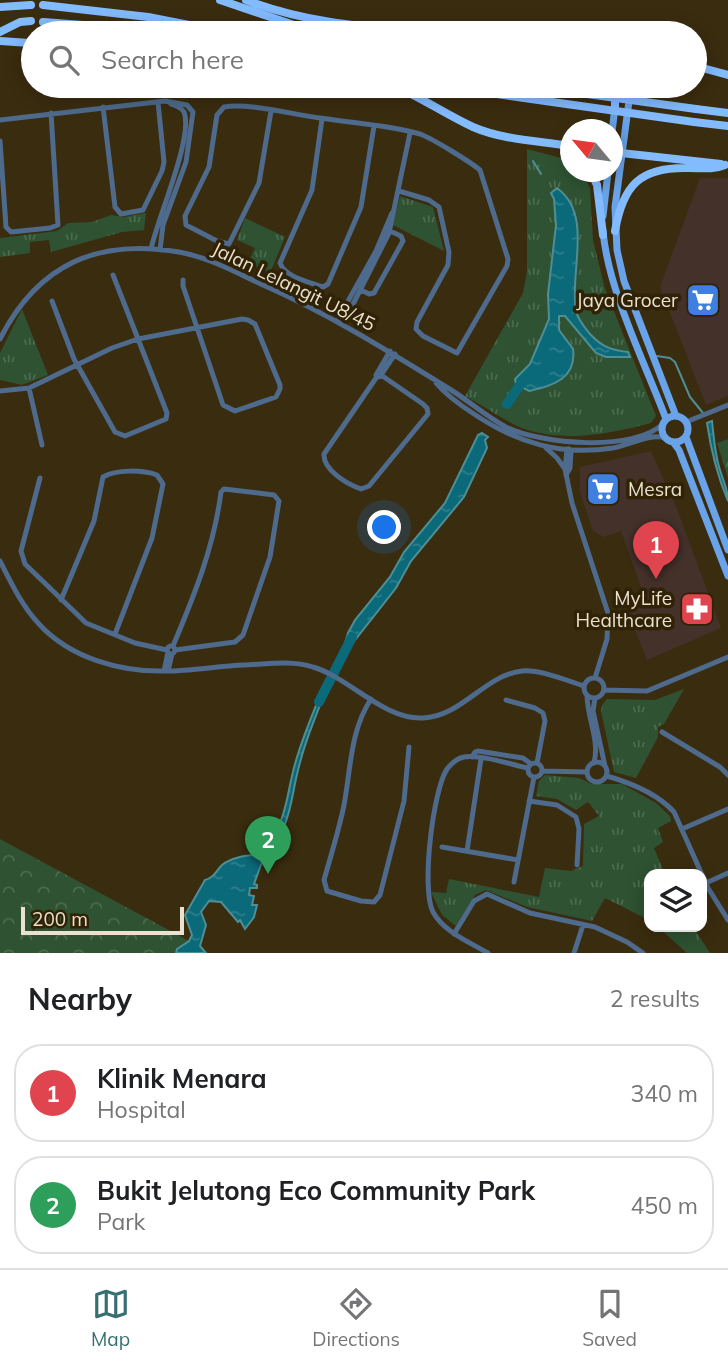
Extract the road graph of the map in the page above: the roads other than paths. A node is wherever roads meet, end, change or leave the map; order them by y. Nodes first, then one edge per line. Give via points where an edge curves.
1 (220, 0) edge
2 (246, 0) edge
3 (32, 5) dead end
4 (43, 5) dead end
5 (0, 7) edge
6 (164, 21) edge
7 (283, 21) edge
8 (320, 21) edge
9 (21, 23) edge
10 (0, 32) edge
11 (0, 41) edge
12 (21, 42) edge
13 (707, 69) edge
14 (728, 75) edge
15 (423, 98) edge
16 (518, 98) edge
17 (616, 98) edge
18 (616, 98) edge
19 (629, 98) edge
20 (161, 102) junction
21 (103, 107) junction
22 (615, 107) joint
23 (271, 111) junction
24 (51, 113) junction
25 (728, 113) edge
26 (322, 119) junction
27 (614, 119) edge
28 (0, 120) edge
29 (374, 126) junction
30 (728, 126) edge
31 (410, 133) junction
32 (0, 141) edge
33 (539, 141) junction
34 (560, 144) edge
35 (623, 146) edge
36 (560, 149) edge
37 (623, 153) edge
38 (727, 165) edge
39 (596, 182) edge
40 (607, 182) edge
41 (618, 182) edge
42 (399, 191) junction
43 (394, 210) junction
44 (390, 231) junction
45 (615, 231) junction
46 (603, 234) junction
47 (151, 249) junction
48 (160, 250) junction
49 (113, 275) dead end
50 (183, 280) dead end
51 (361, 290) junction
52 (52, 301) dead end
53 (340, 322) junction
54 (196, 329) junction
55 (0, 339) edge
56 (138, 339) junction
57 (392, 353) junction
58 (78, 366) junction
59 (378, 376) junction
60 (29, 388) junction
61 (2, 389) edge
62 (728, 405) edge
63 (676, 416) junction
64 (665, 421) junction
65 (686, 422) junction
66 (516, 435) junction
67 (686, 437) junction
68 (558, 440) junction
69 (669, 440) junction
70 (578, 442) junction
71 (42, 445) dead end
72 (544, 447) junction
73 (568, 450) junction
74 (585, 451) junction
75 (567, 471) junction
76 (40, 478) dead end
77 (728, 550) edge
78 (0, 561) edge
79 (728, 576) edge
80 (61, 600) junction
81 (115, 634) junction
82 (171, 650) junction
83 (728, 657) edge
84 (166, 671) junction
85 (595, 678) junction
86 (584, 686) junction
87 (604, 690) junction
88 (587, 695) junction
89 (595, 698) junction
90 (371, 699) junction
91 (506, 700) dead end
92 (662, 732) dead end
93 (409, 747) dead end
94 (472, 757) junction
95 (481, 759) junction
96 (594, 763) junction
97 (532, 765) junction
98 (605, 766) junction
99 (542, 771) junction
100 (587, 772) junction
101 (728, 775) edge
102 (607, 776) junction
103 (534, 777) junction
104 (529, 801) junction
105 (728, 809) edge
106 (682, 829) junction
107 (442, 847) dead end
108 (467, 851) junction
109 (518, 860) junction
110 (577, 865) dead end
111 (700, 869) edge
112 (728, 873) edge
113 (514, 883) dead end
114 (707, 883) edge
115 (707, 885) edge
116 (728, 920) edge
117 (583, 925) junction
118 (454, 934) junction
119 (488, 953) edge
120 (574, 953) edge
121 (643, 953) edge

1 - 7 highway
2 - 8 highway
3 - 5 highway
4 - 6 highway
9 - 10 highway
11 - 12 highway
13 - 14 highway
15 - 33 highway via 474,127
16 - 30 highway, bridge
17 - 25 highway, bridge
18 - 22 highway
19 - 35 main road
20 - 21 street
20 - 21 street via 162,171 143,210 121,214 114,207
20 - 47 street via 184,112 184,141
20 - 48 street via 184,103 193,112 186,162 165,217
21 - 24 street
22 - 27 main road
23 - 23 street via 220,109 209,167 185,216 187,227 229,244 259,183
23 - 26 street
24 - 28 street
24 - 32 street via 58,225 11,232 6,227
26 - 29 street
26 - 29 street via 312,190 280,263 288,273 323,287 362,207
29 - 31 street
31 - 42 street
31 - 42 street via 424,136 480,170 508,259 457,353 416,329 449,260 441,212 429,200
33 - 34 highway
33 - 36 highway
37 - 38 highway
38 - 45 highway via 664,169 637,180 625,196
39 - 46 highway
40 - 46 main road
41 - 45 main road
42 - 43 street
43 - 44 street
43 - 53 street
44 - 51 street
44 - 51 street via 403,241 374,293
45 - 63 main road via 622,274
46 - 64 main road via 617,290
47 - 48 street, Jalan Lelangit U8/45
47 - 55 street, Jalan Lelangit U8/45 via 107,250 56,271 31,291
48 - 53 street, Jalan Lelangit U8/45 via 197,257
49 - 56 street
50 - 54 street
51 - 53 street
52 - 58 street
53 - 57 street, Jalan Lelangit U8/45
54 - 54 street via 226,408 235,411 277,396 280,384 253,322 242,319
54 - 56 street
56 - 58 street
56 - 58 street via 167,413 160,423 118,435
57 - 59 street
57 - 66 street, Jalan Lelangit U8/45 via 444,394
58 - 60 street
59 - 59 street via 323,457 328,468 361,489 369,486 428,414 424,404
60 - 61 street
60 - 71 street
62 - 65 street
63 - 64 main road
63 - 65 main road
64 - 69 main road via 662,431
64 - 70 street, Jalan Lelangit U8/45 via 622,440
65 - 67 main road
66 - 68 street, Jalan Lelangit U8/45
66 - 72 street, Jalan Lelangit U8/45
67 - 69 main road
67 - 77 main road
68 - 70 street, Jalan Lelangit U8/45
68 - 73 street
69 - 74 street, Jalan Lelangit U8/45 via 657,436
69 - 79 main road via 678,450
70 - 73 street
72 - 73 street, Jalan Lelangit U8/45
72 - 75 street
73 - 74 street, Jalan Lelangit U8/45
73 - 75 street
74 - 75 street
75 - 85 street via 579,527 608,613 607,639
76 - 80 street via 21,554
78 - 84 street via 31,614 78,653 131,669
80 - 81 street via 86,623
80 - 81 street via 94,521 103,477 128,472 157,475 163,484 152,538
81 - 82 street via 140,645
82 - 82 street via 211,545 220,492 232,488 278,498 267,567 240,640
82 - 84 street
83 - 87 street via 647,691
84 - 90 street via 278,664 313,667
85 - 86 street
85 - 87 street
86 - 88 street
86 - 90 street via 519,671 447,712 424,718 400,715
87 - 89 street
88 - 89 street
88 - 96 street via 596,745
89 - 98 street via 593,712
90 - 93 street via 354,738 344,807 324,880 327,891 374,902 380,895 404,801
91 - 97 street via 543,713 545,721
92 - 101 street
94 - 95 street
94 - 97 street via 478,751 523,758
94 - 118 street via 462,758 447,770 435,814 426,880 429,903 438,920
95 - 97 street
95 - 108 street
96 - 98 street
96 - 100 street
97 - 99 street
97 - 103 street
98 - 102 street
99 - 100 street
99 - 103 street
100 - 102 street via 597,783
102 - 106 street via 667,804
103 - 104 street
104 - 109 street
104 - 110 street via 557,805 576,817
105 - 106 street
106 - 111 street
107 - 108 street
108 - 109 street
109 - 113 street
112 - 114 street
115 - 116 street
117 - 118 street via 533,914 487,894 474,901
117 - 120 street
117 - 121 street
118 - 119 street

